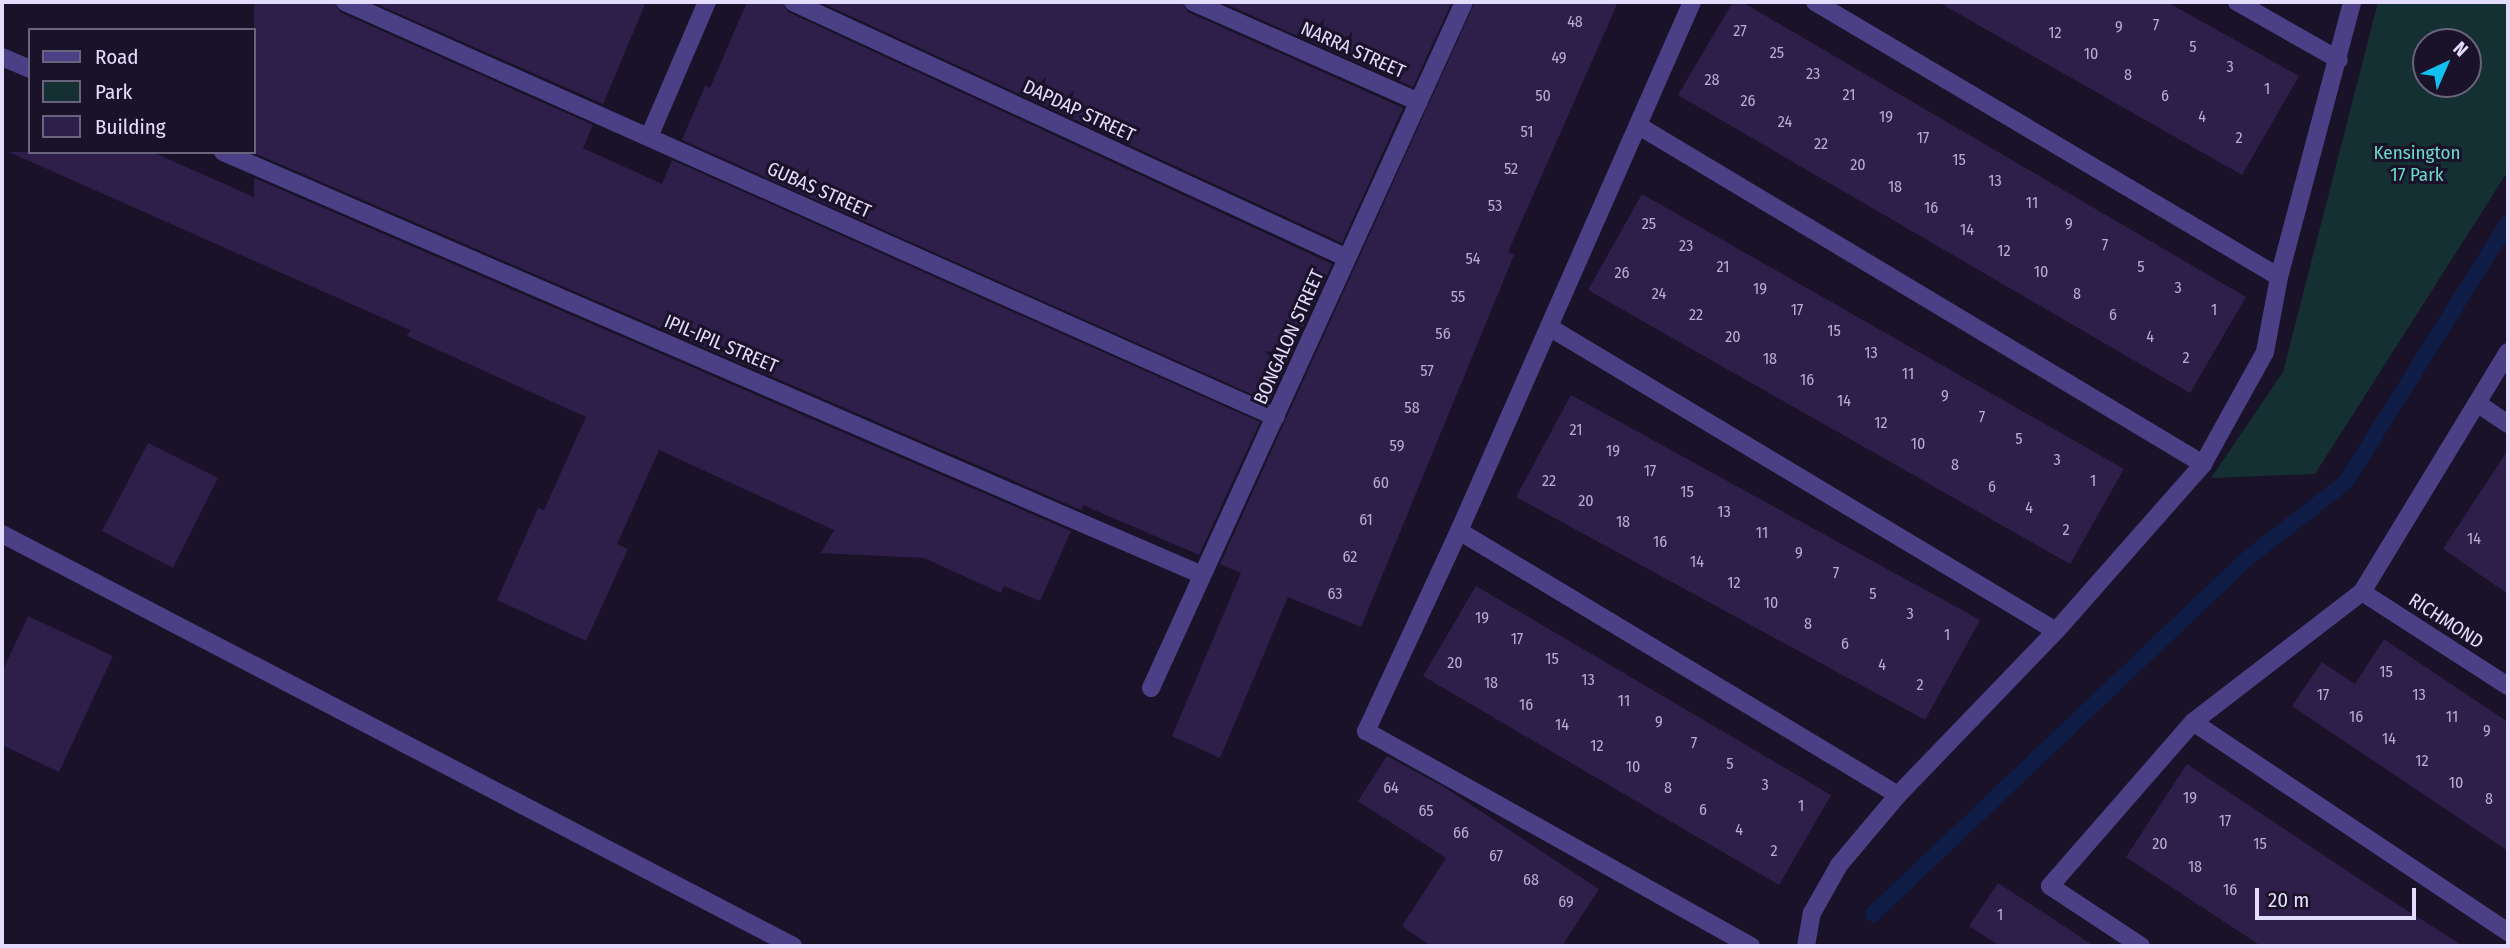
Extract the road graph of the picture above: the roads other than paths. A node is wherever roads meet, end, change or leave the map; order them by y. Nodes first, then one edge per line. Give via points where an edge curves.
1 (345, 2) edge
2 (707, 2) edge
3 (793, 2) edge
4 (1193, 2) edge
5 (1464, 2) edge
6 (1692, 2) edge
7 (1815, 2) edge
8 (2237, 2) edge
9 (2351, 2) edge
10 (2, 57) edge
11 (2339, 60) junction
12 (28, 68) edge
13 (1419, 102) junction
14 (1639, 126) junction
15 (649, 137) junction
16 (228, 154) edge
17 (1347, 258) junction
18 (2279, 277) junction
19 (1549, 327) junction
20 (2508, 352) edge
21 (2477, 403) junction
22 (1276, 417) junction
23 (2508, 424) edge
24 (2203, 464) junction
25 (1459, 531) junction
26 (2, 534) edge
27 (1202, 575) junction
28 (2362, 592) junction
29 (2056, 631) junction
30 (2508, 686) edge
31 (1151, 688) dead end
32 (2193, 722) junction
33 (1898, 795) junction
34 (2508, 932) edge
35 (793, 946) edge
36 (1751, 946) edge
37 (1806, 946) edge
38 (2141, 946) edge

1 - 15 street, GUBAS STREET
2 - 15 street
3 - 17 street, DAPDAP STREET
4 - 13 street, NARRA STREET
5 - 13 street, BONGALON STREET
6 - 14 street
7 - 18 street
8 - 11 street
9 - 11 street
10 - 12 street
11 - 18 street
13 - 17 street, BONGALON STREET
14 - 19 street
14 - 24 street
15 - 22 street, GUBAS STREET
16 - 27 street, IPIL-IPIL STREET
17 - 22 street, BONGALON STREET
18 - 24 street via 2264,352
19 - 25 street
19 - 29 street
20 - 21 street
21 - 23 street
21 - 28 street
22 - 27 street, BONGALON STREET
24 - 29 street
25 - 33 street
25 - 36 street via 1366,731
26 - 35 street
27 - 31 street, BONGALON STREET
28 - 30 street, RICHMOND
28 - 32 street
29 - 33 street
32 - 34 street
32 - 38 street via 2050,886
33 - 37 street via 1839,865 1812,913

